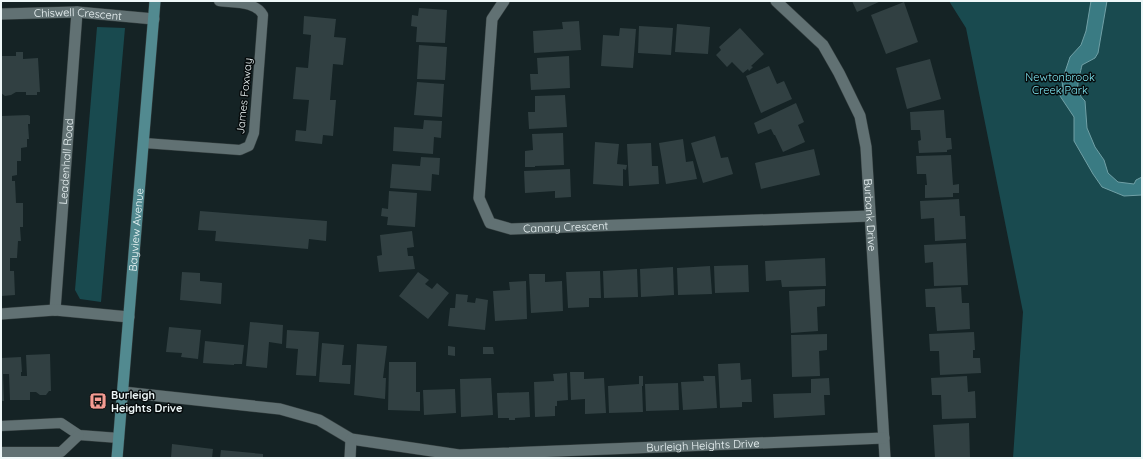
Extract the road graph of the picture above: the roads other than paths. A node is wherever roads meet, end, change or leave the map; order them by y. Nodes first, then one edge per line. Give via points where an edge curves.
1 (155, 1) edge
2 (219, 1) edge
3 (504, 1) edge
4 (776, 1) edge
5 (77, 12) junction
6 (1, 14) edge
7 (154, 19) junction
8 (144, 143) junction
9 (870, 216) junction
10 (55, 310) junction
11 (1, 314) edge
12 (129, 317) junction
13 (123, 392) junction
14 (1, 426) edge
15 (79, 435) junction
16 (119, 438) junction
17 (884, 438) junction
18 (351, 439) junction
19 (1, 452) edge
20 (117, 458) edge
21 (350, 458) edge
22 (885, 458) edge

1 - 7 main road, Bayview Avenue
2 - 8 lane, James Foxway via 255,6 263,14 254,133 249,146 240,150
3 - 9 street, Canary Crescent via 492,20 479,198 490,223 511,229
4 - 9 street, Burbank Drive via 824,45 860,116 866,147
5 - 6 street, Chiswell Crescent
5 - 7 street, Chiswell Crescent
5 - 10 street, Leadenhall Road
7 - 8 main road, Bayview Avenue
8 - 12 main road, Bayview Avenue
9 - 17 street, Burbank Drive
10 - 11 street
10 - 12 street
12 - 13 main road, Bayview Avenue
13 - 16 main road, Bayview Avenue
13 - 18 street, Burleigh Heights Drive via 280,409 319,420
14 - 15 lane via 62,424
15 - 16 lane
15 - 19 lane via 61,452
16 - 20 main road, Bayview Avenue
17 - 18 street, Burleigh Heights Drive via 459,455
17 - 22 street, Burbank Drive
18 - 21 street

